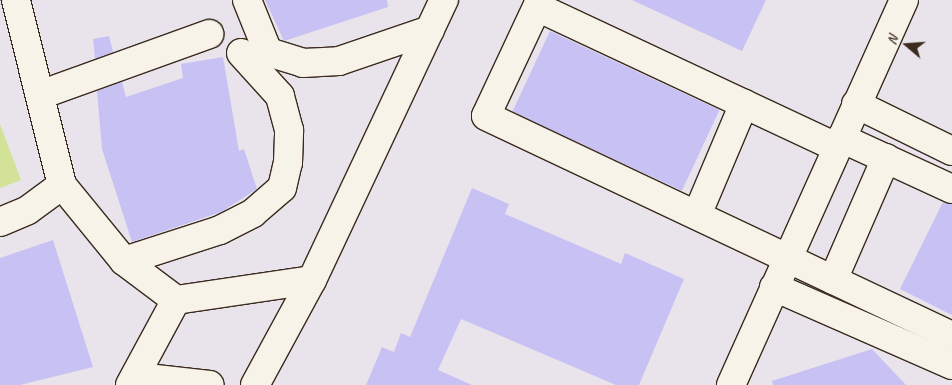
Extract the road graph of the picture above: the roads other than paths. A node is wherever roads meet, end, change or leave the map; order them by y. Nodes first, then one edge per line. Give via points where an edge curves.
1 (16, 0) edge
2 (247, 0) edge
3 (444, 0) edge
4 (904, 0) edge
5 (430, 30) junction
6 (209, 34) dead end
7 (241, 53) dead end
8 (40, 95) junction
9 (744, 104) junction
10 (856, 104) junction
11 (838, 143) junction
12 (952, 151) edge
13 (886, 158) junction
14 (62, 185) junction
15 (952, 189) edge
16 (697, 216) junction
17 (0, 222) edge
18 (787, 258) junction
19 (124, 261) junction
20 (312, 280) junction
21 (833, 280) junction
22 (774, 288) junction
23 (176, 300) junction
24 (952, 336) edge
25 (952, 365) edge
26 (134, 381) edge
27 (210, 385) edge
28 (255, 385) edge
29 (731, 385) edge

1 - 8 street
2 - 5 street via 268,52 303,64 339,61
3 - 5 street
4 - 10 street
5 - 20 street
6 - 8 street
7 - 19 street via 280,96 289,130 288,163 282,188 253,214 220,230
8 - 14 street
9 - 11 street
9 - 16 street
9 - 16 street via 537,7 486,116
10 - 11 street
10 - 12 street
11 - 13 street
11 - 18 street
13 - 15 street
13 - 21 street
14 - 17 street via 28,210
14 - 19 street
16 - 18 street
18 - 21 street
18 - 22 street
19 - 23 street
20 - 23 street
20 - 28 street
21 - 24 street
22 - 25 street
22 - 29 street
23 - 26 street
26 - 27 street

